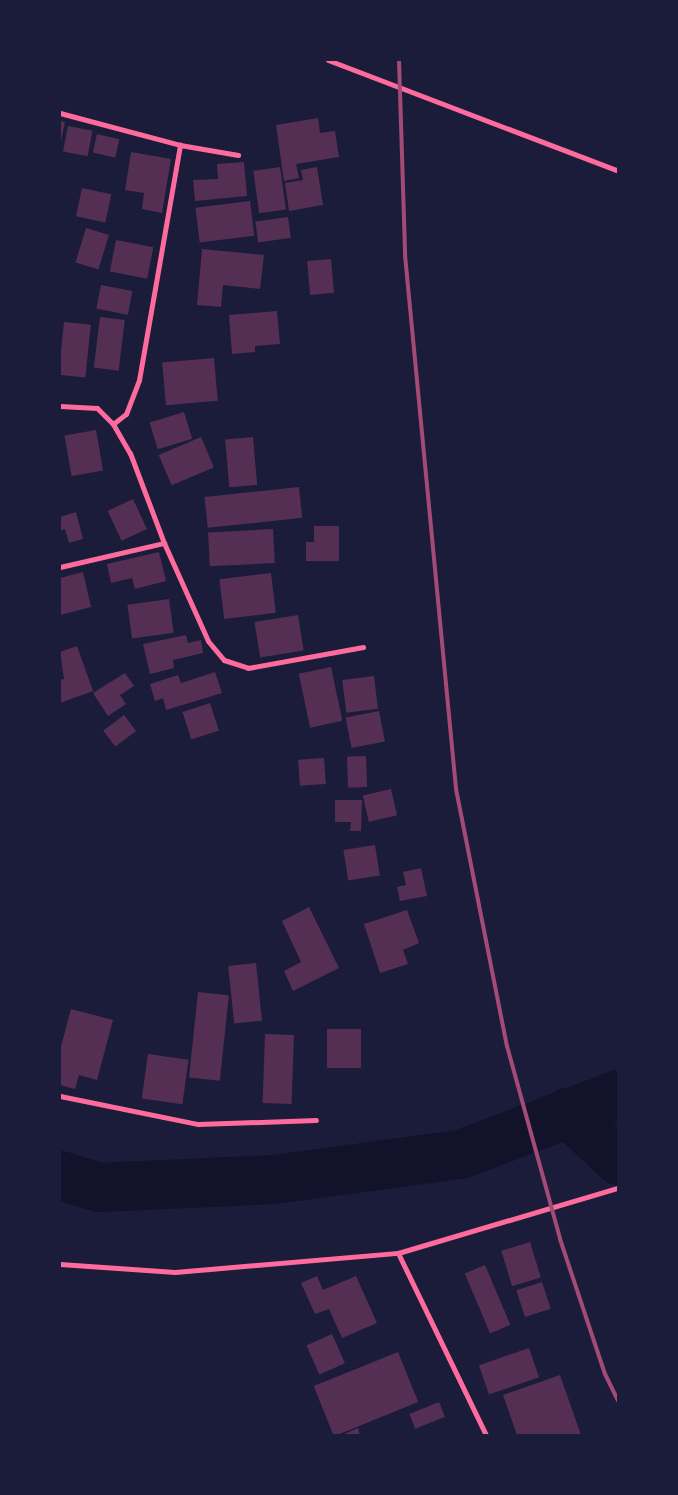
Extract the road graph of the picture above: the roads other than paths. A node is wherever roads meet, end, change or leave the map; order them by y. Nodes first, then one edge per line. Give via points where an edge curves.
1 (328, 60) edge
2 (60, 113) edge
3 (180, 145) junction
4 (238, 155) dead end
5 (618, 171) edge
6 (60, 406) edge
7 (113, 424) junction
8 (164, 543) junction
9 (60, 567) edge
10 (363, 647) dead end
11 (60, 1096) edge
12 (316, 1120) dead end
13 (618, 1188) edge
14 (398, 1253) junction
15 (60, 1264) edge
16 (486, 1435) edge

1 - 5 street
2 - 3 street
3 - 4 street
3 - 7 street via 139,380 126,414
6 - 7 street via 97,408
7 - 8 street via 130,453
8 - 9 street
8 - 10 street via 208,641 224,660 248,668
11 - 12 street via 198,1124
13 - 14 street
14 - 15 street via 175,1272
14 - 16 street

